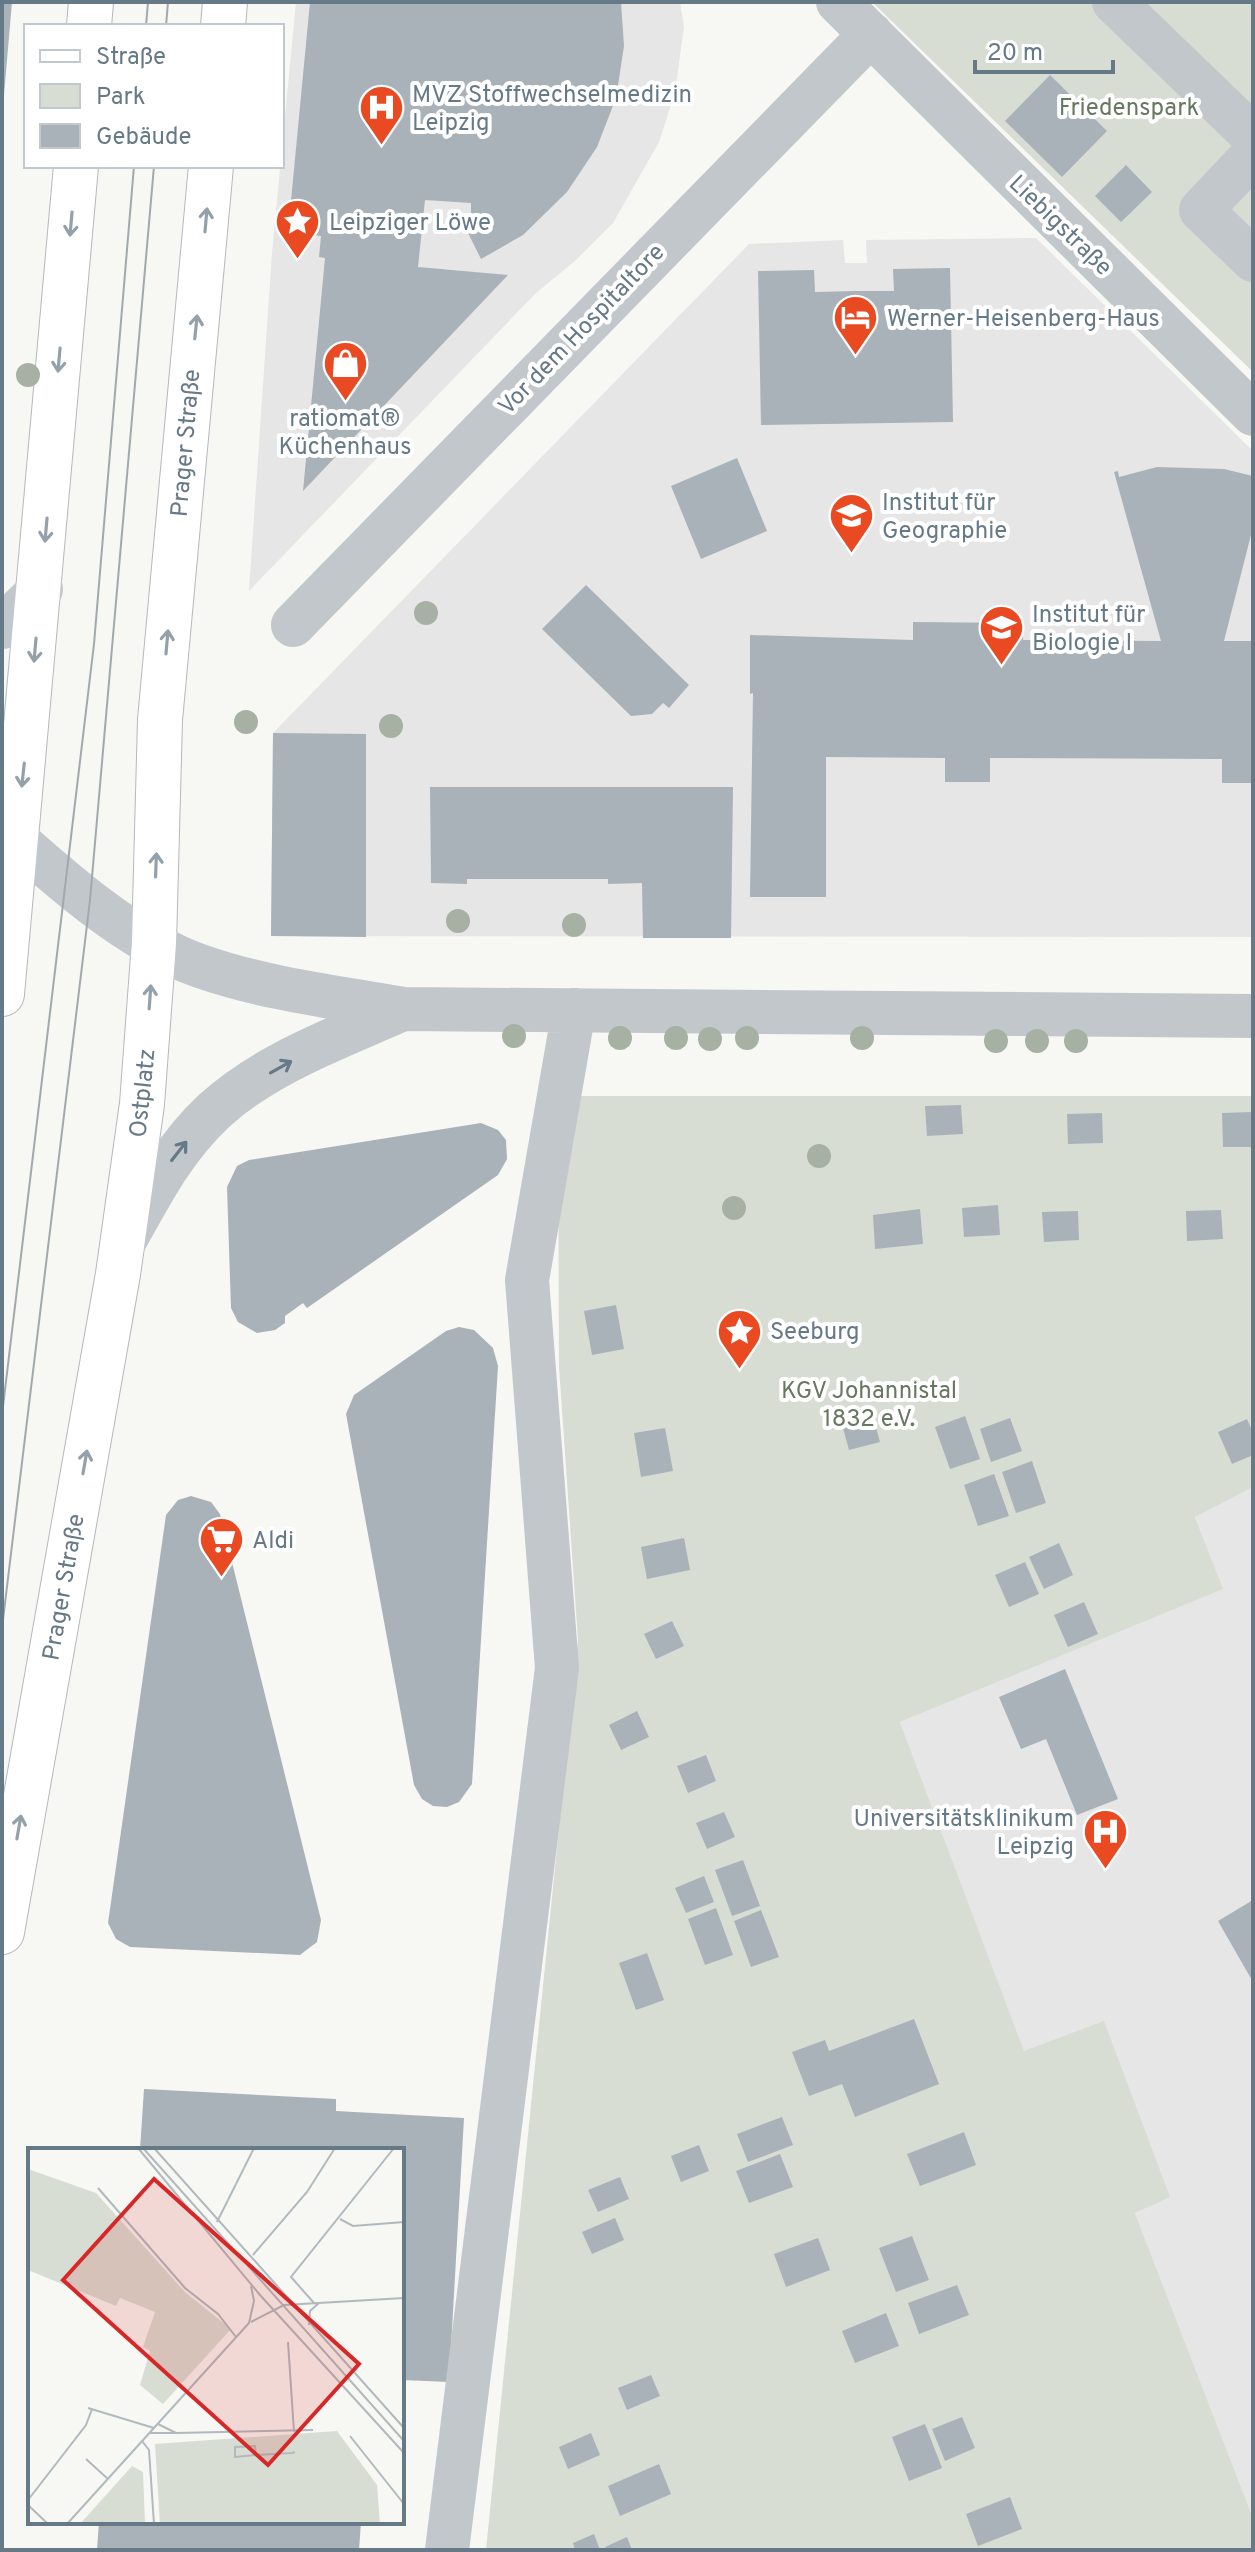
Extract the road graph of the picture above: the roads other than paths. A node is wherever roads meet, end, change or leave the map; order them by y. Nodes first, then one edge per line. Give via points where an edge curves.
1 (91, 2) edge
2 (225, 2) edge
3 (838, 2) edge
4 (1114, 2) edge
5 (89, 24) edge
6 (223, 24) edge
7 (871, 34) junction
8 (1253, 136) edge
9 (1253, 155) edge
10 (76, 168) edge
11 (211, 168) edge
12 (1253, 260) edge
13 (1253, 414) edge
14 (41, 589) junction
15 (293, 625) dead end
16 (2, 627) edge
17 (160, 720) joint
18 (9, 833) edge
19 (154, 943) junction
20 (2, 994) edge
21 (403, 1009) junction
22 (574, 1010) junction
23 (1253, 1016) edge
24 (124, 1242) junction
25 (2, 1932) edge
26 (447, 2550) edge

1 - 5 main road
2 - 6 main road
3 - 7 street, Liebigstraße
4 - 8 street
7 - 13 street, Liebigstraße
7 - 15 street, Vor dem Hospitaltore
9 - 12 street via 1201,210
10 -> 14 main road
17 -> 11 main road, Prager Straße
14 - 16 street
14 -> 18 main road
19 -> 17 main road, Ostplatz
18 - 19 street via 65,882
18 - 20 main road
19 - 21 street via 226,975
24 -> 19 main road, Ostplatz via 142,1104
21 - 22 street
24 -> 21 street via 166,1167 216,1110 306,1053
22 - 23 street
22 - 26 street via 527,1280 557,1668
25 -> 24 main road, Prager Straße

